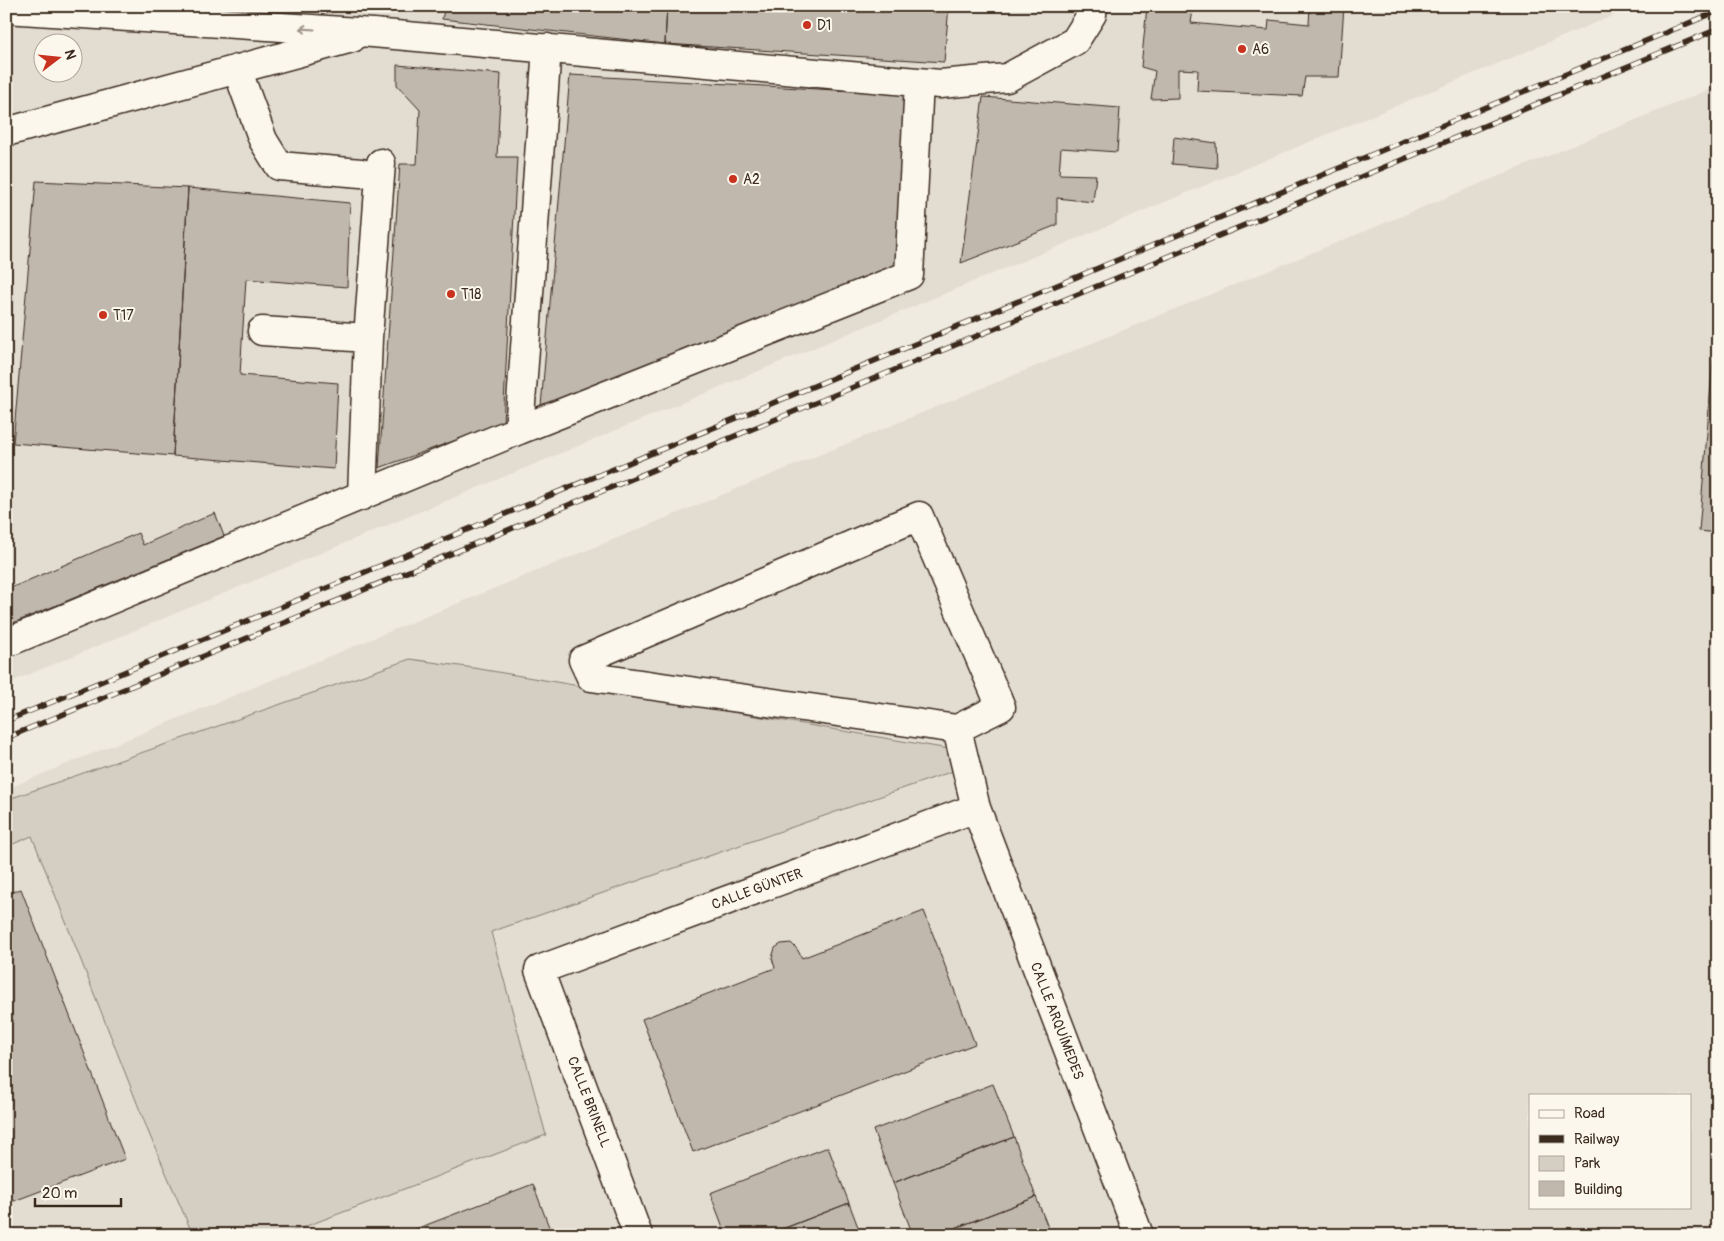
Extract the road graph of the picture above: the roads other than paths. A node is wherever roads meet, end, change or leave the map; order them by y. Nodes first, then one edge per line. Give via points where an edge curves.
1 (1093, 6) edge
2 (6, 9) edge
3 (373, 33) junction
4 (547, 48) junction
5 (237, 69) junction
6 (919, 82) junction
7 (6, 132) edge
8 (262, 331) dead end
9 (368, 338) junction
10 (519, 430) junction
11 (362, 496) junction
12 (6, 643) edge
13 (957, 729) junction
14 (976, 808) junction
15 (539, 970) joint
16 (638, 1235) edge
17 (1139, 1235) edge

1 - 6 street via 1092,14 1075,41 1007,78 940,84
3 -> 2 street
3 - 4 street
3 - 5 street
4 - 6 street
4 - 10 street
5 - 7 street
5 - 9 street via 263,140 279,166 371,168
6 - 10 street via 909,275
8 - 9 street
9 - 11 street
10 - 11 street
11 - 12 street
13 - 13 street via 1000,707 919,516 583,660 591,677
13 - 14 street, CALLE ARQUÍMEDES
14 - 15 street, CALLE GÜNTER
14 - 17 street, CALLE ARQUÍMEDES
15 - 16 street, CALLE BRINELL

